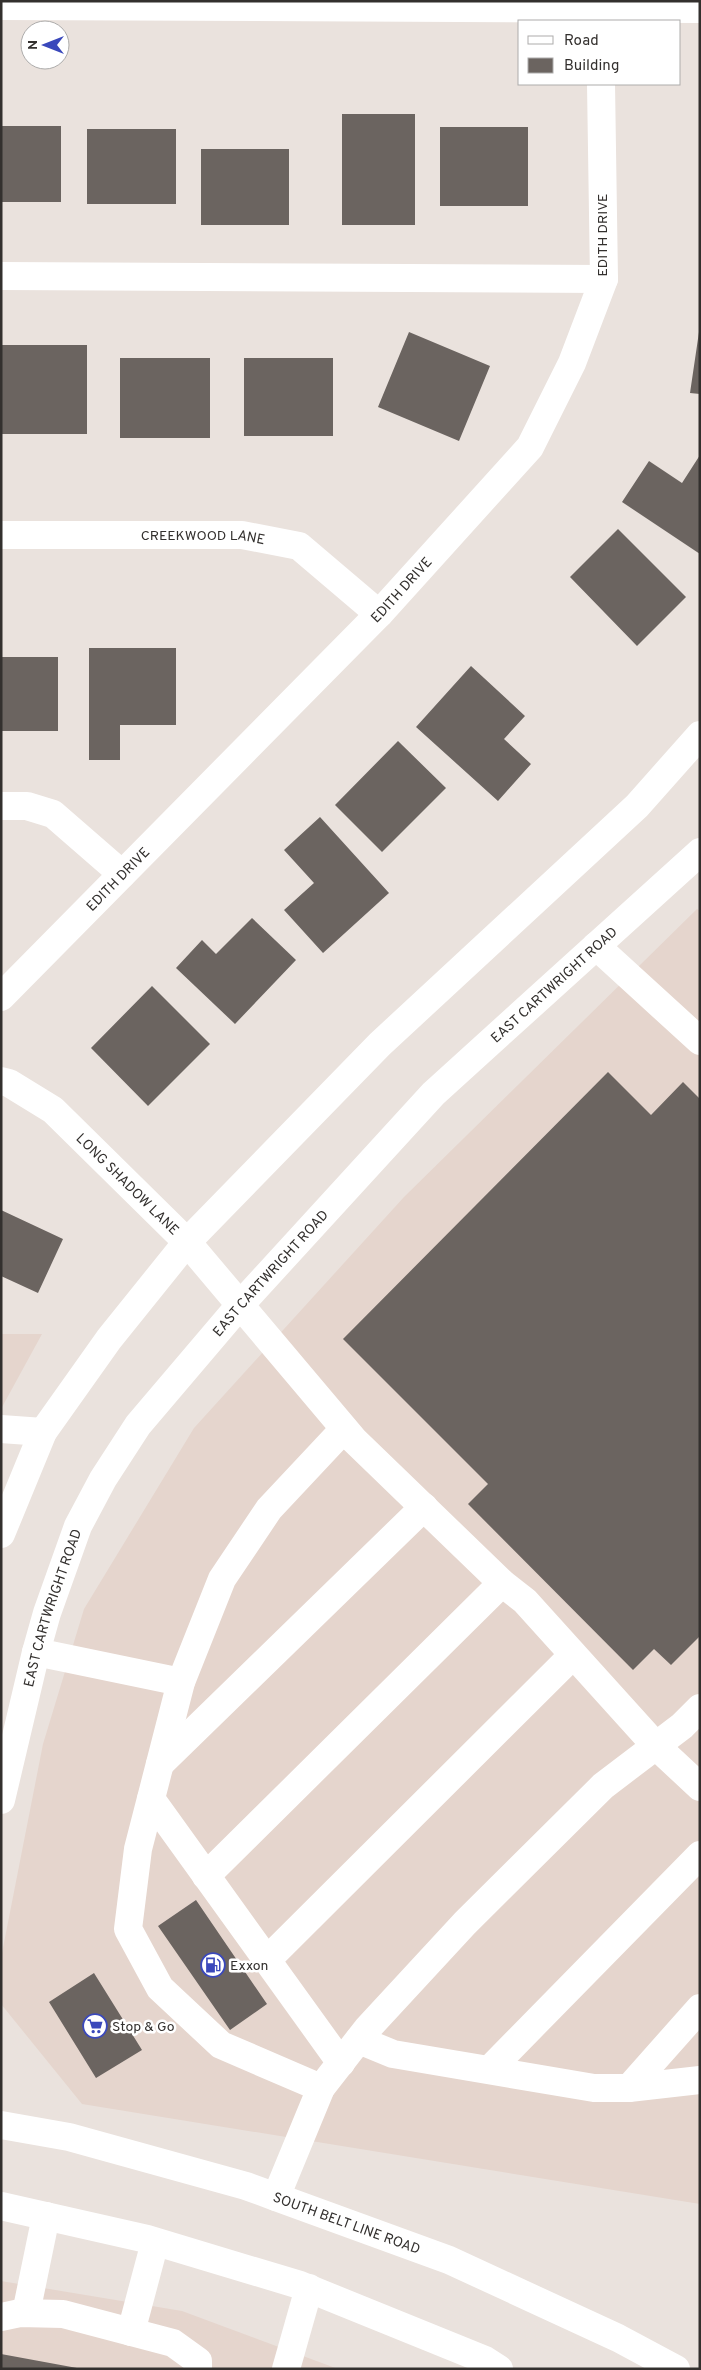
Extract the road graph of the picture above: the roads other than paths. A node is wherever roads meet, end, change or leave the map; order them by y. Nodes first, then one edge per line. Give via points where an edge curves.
1 (1, 6) edge
2 (700, 9) edge
3 (601, 14) edge
4 (602, 85) edge
5 (1, 276) edge
6 (604, 279) junction
7 (1, 535) edge
8 (378, 614) junction
9 (700, 735) edge
10 (1, 806) edge
11 (700, 852) edge
12 (122, 874) junction
13 (596, 946) junction
14 (1, 997) edge
15 (700, 1041) edge
16 (1, 1081) edge
17 (187, 1242) junction
18 (240, 1305) junction
19 (1, 1429) edge
20 (344, 1429) junction
21 (43, 1432) junction
22 (424, 1506) junction
23 (1, 1534) edge
24 (502, 1583) junction
25 (36, 1652) junction
26 (573, 1655) junction
27 (181, 1682) junction
28 (700, 1708) edge
29 (656, 1746) junction
30 (160, 1764) junction
31 (700, 1787) edge
32 (151, 1799) junction
33 (1, 1800) edge
34 (700, 1855) edge
35 (206, 1876) junction
36 (267, 1960) junction
37 (700, 2008) edge
38 (359, 2040) junction
39 (341, 2063) junction
40 (490, 2070) junction
41 (700, 2080) edge
42 (321, 2088) junction
43 (629, 2088) junction
44 (1, 2125) edge
45 (276, 2197) junction
46 (1, 2206) edge
47 (46, 2216) junction
48 (155, 2242) junction
49 (309, 2288) junction
50 (14, 2315) edge
51 (132, 2332) junction
52 (198, 2369) edge
53 (286, 2369) edge
54 (499, 2369) edge
55 (676, 2369) edge

1 - 3 main road
2 - 3 main road
4 - 6 main road, EDITH DRIVE
5 - 6 main road
6 - 8 main road, EDITH DRIVE via 572,363 530,447
7 - 8 main road, CREEKWOOD LANE via 242,535 299,546
8 - 12 main road, EDITH DRIVE
9 - 17 main road via 637,806 380,1044
10 - 12 main road via 27,806 52,814
11 - 13 main road, EAST CARTWRIGHT ROAD
12 - 14 main road, EDITH DRIVE
13 - 15 main road
13 - 18 main road, EAST CARTWRIGHT ROAD via 434,1093
16 - 17 main road, LONG SHADOW LANE via 53,1110
17 - 18 main road, LONG SHADOW LANE
17 - 21 main road via 109,1340
18 - 20 main road, LONG SHADOW LANE
18 - 25 main road, EAST CARTWRIGHT ROAD via 138,1425 103,1479 78,1526
19 - 21 main road
20 - 22 main road, LONG SHADOW LANE
20 - 27 main road via 269,1509 222,1579
21 - 23 main road
22 - 24 main road, LONG SHADOW LANE
22 - 30 main road
24 - 26 main road, LONG SHADOW LANE via 525,1601
24 - 35 main road
25 - 27 main road
25 - 33 main road, EAST CARTWRIGHT ROAD
26 - 29 main road, LONG SHADOW LANE
26 - 36 main road
27 - 30 main road
28 - 29 main road
29 - 31 main road, LONG SHADOW LANE
29 - 38 main road via 603,1786 464,1922
30 - 32 main road
32 - 35 main road
32 - 42 main road via 138,1849 128,1929 160,1988 221,2044
34 - 40 main road
35 - 36 main road
36 - 39 main road
37 - 43 main road
38 - 39 main road
38 - 40 main road via 393,2054
39 - 42 main road
40 - 43 main road via 594,2088
41 - 43 main road
42 - 45 main road
44 - 45 main road, SOUTH BELT LINE ROAD via 69,2137
45 - 55 main road, SOUTH BELT LINE ROAD via 449,2260 618,2338
46 - 47 main road
47 - 48 main road
47 - 50 main road
48 - 49 main road
48 - 51 main road
49 - 53 main road
49 - 54 main road via 485,2360
50 - 51 main road via 63,2314
51 - 52 main road via 173,2343 198,2361

